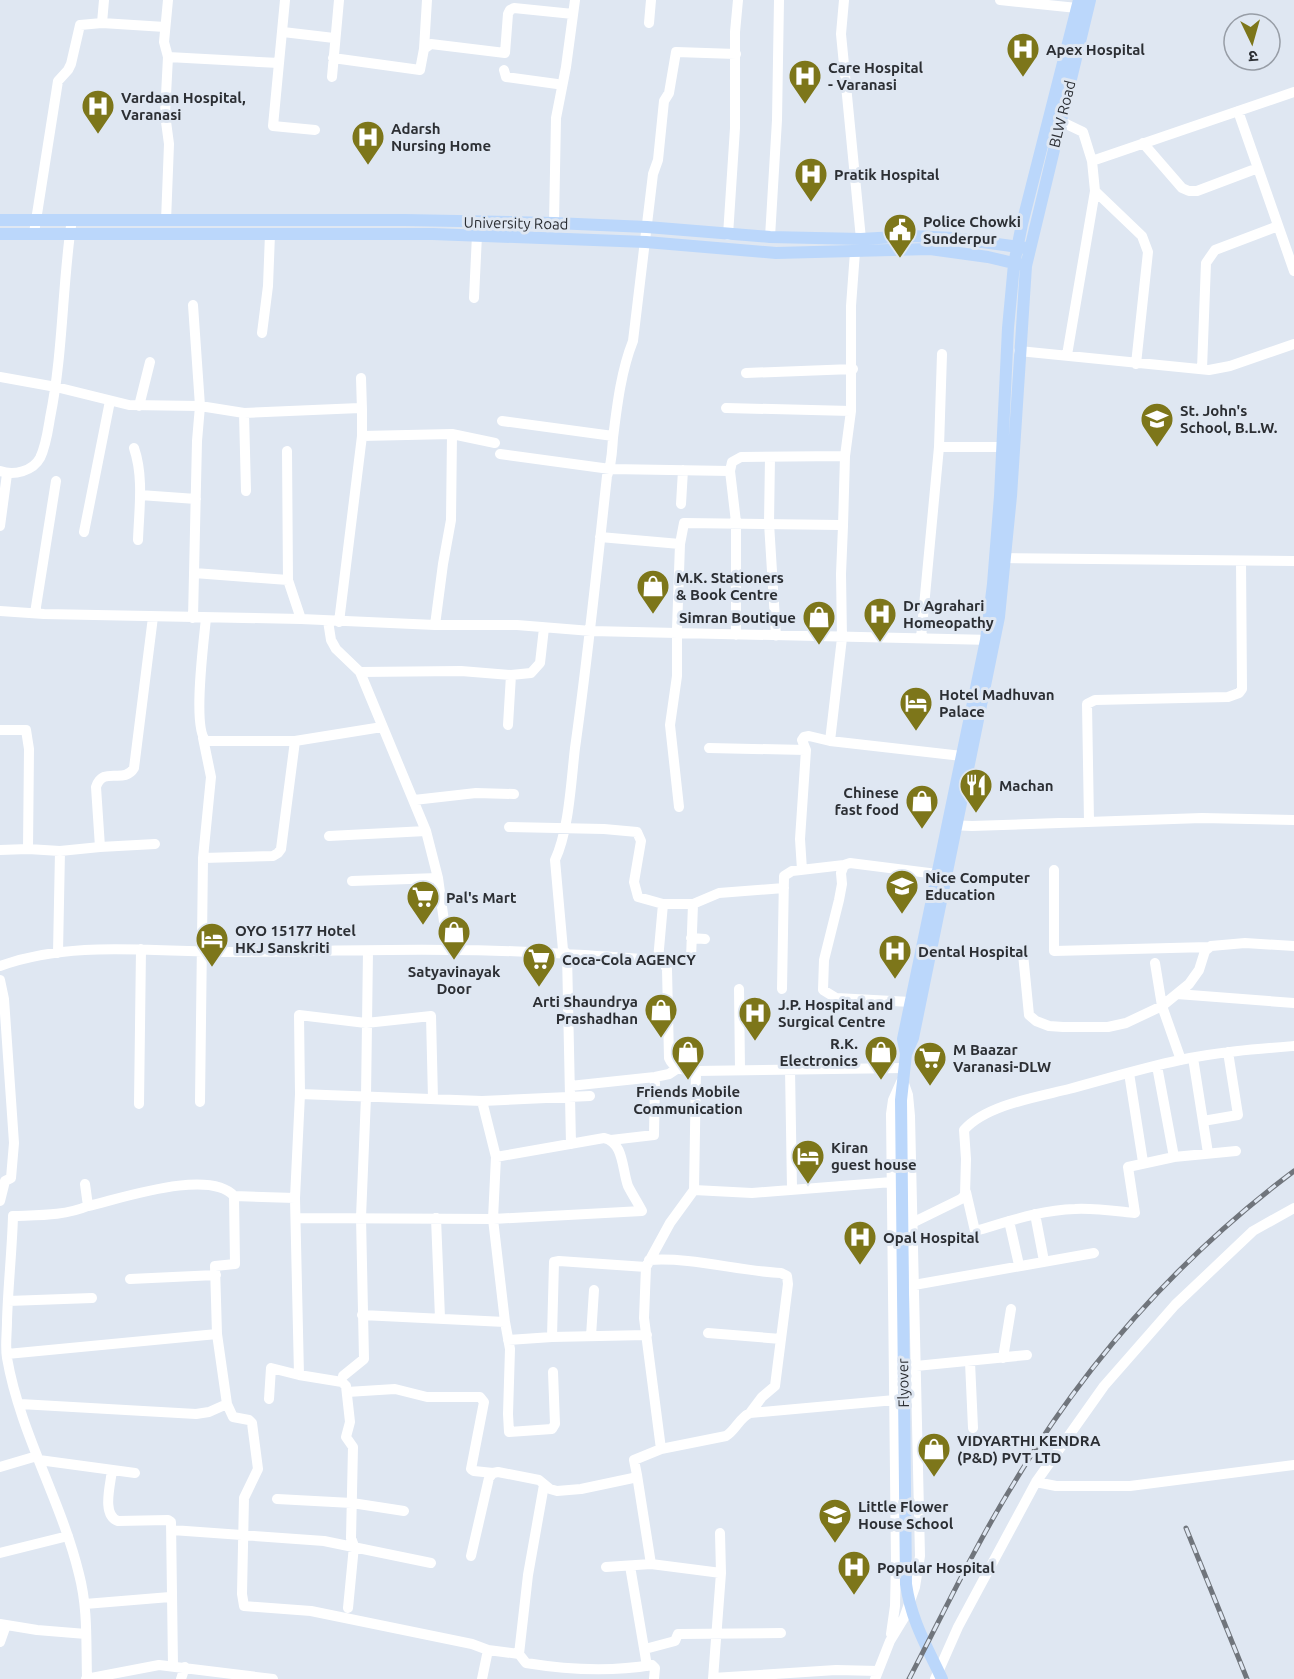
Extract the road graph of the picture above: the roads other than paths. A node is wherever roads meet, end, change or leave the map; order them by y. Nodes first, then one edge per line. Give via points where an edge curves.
1 (104, 0) edge
2 (168, 0) edge
3 (285, 0) edge
4 (339, 0) edge
5 (427, 0) edge
6 (575, 0) edge
7 (651, 0) edge
8 (738, 0) edge
9 (779, 0) edge
10 (844, 0) edge
11 (1000, 0) edge
12 (1090, 0) edge
13 (1078, 4) edge
14 (573, 14) junction
15 (102, 23) junction
16 (649, 23) dead end
17 (165, 27) junction
18 (282, 32) junction
19 (334, 38) junction
20 (424, 49) junction
21 (505, 53) junction
22 (736, 54) junction
23 (168, 57) junction
24 (333, 58) junction
25 (279, 63) junction
26 (504, 70) junction
27 (332, 77) dead end
28 (557, 84) dead end
29 (503, 85) dead end
30 (1294, 92) edge
31 (1239, 111) junction
32 (1060, 121) junction
33 (315, 130) dead end
34 (1143, 143) junction
35 (1092, 161) junction
36 (1258, 168) junction
37 (1095, 191) junction
38 (36, 219) junction
39 (0, 220) edge
40 (72, 220) junction
41 (166, 221) junction
42 (508, 223) junction
43 (554, 223) junction
44 (1278, 226) junction
45 (647, 227) junction
46 (34, 232) junction
47 (70, 233) junction
48 (0, 234) edge
49 (270, 234) junction
50 (477, 235) junction
51 (728, 235) junction
52 (508, 236) junction
53 (770, 237) junction
54 (861, 239) junction
55 (646, 242) junction
56 (992, 244) junction
57 (1024, 247) junction
58 (855, 252) junction
59 (988, 257) junction
60 (1020, 265) junction
61 (1294, 271) edge
62 (474, 298) dead end
63 (193, 305) dead end
64 (262, 333) dead end
65 (1294, 344) edge
66 (1019, 351) junction
67 (942, 354) dead end
68 (1067, 355) junction
69 (150, 362) dead end
70 (1136, 364) junction
71 (853, 369) junction
72 (1202, 369) junction
73 (746, 373) dead end
74 (0, 377) edge
75 (361, 378) dead end
76 (57, 387) junction
77 (110, 401) junction
78 (139, 406) junction
79 (200, 406) junction
80 (726, 408) dead end
81 (362, 410) junction
82 (851, 411) junction
83 (244, 413) junction
84 (502, 421) dead end
85 (453, 434) junction
86 (362, 436) junction
87 (613, 436) junction
88 (495, 442) dead end
89 (939, 447) junction
90 (1004, 447) junction
91 (134, 448) dead end
92 (287, 451) dead end
93 (500, 454) dead end
94 (845, 456) junction
95 (770, 457) junction
96 (610, 469) junction
97 (683, 470) junction
98 (730, 471) junction
99 (4, 472) edge
100 (56, 481) dead end
101 (246, 491) dead end
102 (140, 495) junction
103 (196, 499) junction
104 (681, 504) dead end
105 (736, 522) junction
106 (769, 523) junction
107 (0, 526) edge
108 (843, 526) junction
109 (84, 532) dead end
110 (600, 537) junction
111 (138, 540) dead end
112 (680, 544) junction
113 (1000, 558) junction
114 (1241, 561) junction
115 (1294, 561) edge
116 (194, 573) junction
117 (288, 580) junction
118 (0, 611) edge
119 (35, 613) junction
120 (153, 617) junction
121 (193, 618) junction
122 (206, 618) junction
123 (301, 619) junction
124 (333, 621) junction
125 (435, 625) junction
126 (544, 628) junction
127 (591, 631) junction
128 (677, 631) junction
129 (736, 635) junction
130 (776, 636) junction
131 (842, 638) junction
132 (921, 638) junction
133 (991, 640) junction
134 (360, 672) junction
135 (511, 675) junction
136 (508, 725) dead end
137 (382, 727) junction
138 (0, 730) edge
139 (203, 738) junction
140 (295, 741) junction
141 (831, 741) junction
142 (709, 748) dead end
143 (806, 750) junction
144 (962, 756) junction
145 (514, 794) dead end
146 (414, 800) junction
147 (679, 807) dead end
148 (1294, 820) edge
149 (1089, 822) junction
150 (952, 826) junction
151 (509, 827) dead end
152 (564, 829) junction
153 (426, 831) junction
154 (329, 836) dead end
155 (155, 844) dead end
156 (100, 847) junction
157 (28, 849) junction
158 (0, 850) edge
159 (60, 851) junction
160 (203, 858) junction
161 (844, 865) junction
162 (802, 870) junction
163 (1054, 870) dead end
164 (937, 874) junction
165 (438, 878) junction
166 (352, 881) dead end
167 (783, 888) junction
168 (663, 904) junction
169 (693, 904) junction
170 (691, 938) junction
171 (705, 939) dead end
172 (1294, 946) edge
173 (1209, 947) junction
174 (141, 949) junction
175 (448, 950) junction
176 (368, 951) junction
177 (201, 952) junction
178 (58, 953) junction
179 (567, 954) junction
180 (1023, 954) dead end
181 (690, 959) dead end
182 (658, 960) junction
183 (1155, 963) dead end
184 (0, 966) edge
185 (0, 980) edge
186 (739, 989) dead end
187 (782, 989) dead end
188 (1177, 994) junction
189 (911, 1002) junction
190 (1294, 1003) edge
191 (1162, 1006) junction
192 (366, 1023) junction
193 (1294, 1046) edge
194 (1228, 1053) junction
195 (906, 1054) junction
196 (1193, 1058) junction
197 (1181, 1060) junction
198 (1157, 1066) junction
199 (678, 1068) junction
200 (740, 1069) junction
201 (790, 1069) junction
202 (696, 1071) junction
203 (903, 1073) junction
204 (1129, 1073) junction
205 (655, 1077) junction
206 (570, 1086) junction
207 (300, 1094) junction
208 (590, 1096) dead end
209 (366, 1097) junction
210 (571, 1097) junction
211 (433, 1099) junction
212 (200, 1101) dead end
213 (482, 1101) junction
214 (139, 1104) dead end
215 (1203, 1121) junction
216 (611, 1140) junction
217 (571, 1144) junction
218 (1236, 1151) dead end
219 (1208, 1153) junction
220 (496, 1157) junction
221 (1174, 1157) junction
222 (1143, 1162) junction
223 (892, 1182) junction
224 (85, 1184) dead end
225 (792, 1189) junction
226 (694, 1190) junction
227 (966, 1192) junction
228 (234, 1196) junction
229 (295, 1198) junction
230 (0, 1201) edge
231 (88, 1206) junction
232 (1294, 1208) edge
233 (1035, 1214) junction
234 (361, 1217) junction
235 (296, 1218) junction
236 (436, 1218) junction
237 (493, 1219) junction
238 (1009, 1221) junction
239 (912, 1223) junction
240 (1094, 1253) dead end
241 (1044, 1261) junction
242 (648, 1263) junction
243 (1019, 1265) junction
244 (216, 1275) junction
245 (130, 1279) dead end
246 (914, 1284) junction
247 (594, 1290) dead end
248 (92, 1298) dead end
249 (8, 1301) junction
250 (1011, 1309) dead end
251 (362, 1315) junction
252 (440, 1318) junction
253 (505, 1322) junction
254 (708, 1333) dead end
255 (217, 1334) junction
256 (591, 1335) junction
257 (647, 1335) junction
258 (552, 1337) junction
259 (781, 1339) junction
260 (508, 1340) junction
261 (7, 1354) junction
262 (1027, 1355) dead end
263 (1003, 1358) junction
264 (970, 1362) junction
265 (916, 1366) junction
266 (553, 1372) dead end
267 (299, 1375) junction
268 (343, 1376) dead end
269 (347, 1392) junction
270 (269, 1399) dead end
271 (895, 1401) junction
272 (20, 1404) junction
273 (227, 1404) junction
274 (750, 1413) junction
275 (973, 1428) dead end
276 (660, 1449) junction
277 (38, 1458) junction
278 (1294, 1465) edge
279 (0, 1467) edge
280 (112, 1470) junction
281 (135, 1473) dead end
282 (493, 1473) junction
283 (637, 1475) junction
284 (1036, 1482) junction
285 (544, 1485) junction
286 (277, 1499) dead end
287 (352, 1503) junction
288 (404, 1511) dead end
289 (172, 1530) junction
290 (720, 1533) dead end
291 (242, 1534) junction
292 (68, 1536) junction
293 (354, 1546) junction
294 (0, 1553) edge
295 (471, 1556) dead end
296 (431, 1563) dead end
297 (651, 1564) junction
298 (630, 1566) junction
299 (606, 1567) dead end
300 (721, 1573) junction
301 (170, 1597) junction
302 (85, 1604) junction
303 (348, 1608) dead end
304 (3, 1625) edge
305 (715, 1633) junction
306 (781, 1633) dead end
307 (86, 1634) junction
308 (890, 1641) junction
309 (0, 1642) edge
310 (645, 1649) junction
311 (488, 1650) junction
312 (519, 1654) junction
313 (173, 1666) junction
314 (647, 1666) junction
315 (185, 1667) junction
316 (620, 1674) edge
317 (593, 1675) edge
318 (876, 1675) edge
319 (713, 1678) edge
320 (87, 1679) edge
321 (181, 1679) edge
322 (273, 1679) edge
323 (482, 1679) edge
324 (654, 1679) edge
325 (934, 1679) edge
326 (942, 1679) edge

1 - 15 street
2 - 17 street
3 - 18 street
4 - 19 street
5 - 20 street
6 - 14 street
7 - 16 street
8 - 22 street
9 - 53 street
10 - 54 street via 841,34
11 - 13 street
12 - 32 main road, BLW Road
13 - 57 main road via 1022,224
14 - 21 street via 510,10
14 - 43 street via 556,118
15 - 17 street
15 - 38 street via 80,25 71,64 58,81
17 - 23 street
18 - 19 street
18 - 25 street
19 - 24 street
20 - 21 street via 431,44
20 - 24 street via 420,70
21 - 26 street
22 - 45 street via 676,52 664,101
22 - 51 street
23 - 25 street
23 - 41 street
24 - 27 street
25 - 33 street via 273,126
26 - 28 street via 506,77
26 - 29 street
30 - 31 street
31 - 34 street
31 - 36 street
32 - 35 street via 1083,132
32 - 57 main road, BLW Road via 1034,229
34 - 35 street
34 - 36 street via 1189,191
35 - 37 street
36 - 44 street
37 - 68 street
37 - 70 street via 1142,236 1148,252
38 - 39 main road, University Road
38 - 40 main road, University Road
38 - 46 street
40 - 41 main road, University Road
40 - 47 street
41 - 42 main road, University Road
42 - 43 main road, University Road
42 - 52 main road
43 - 45 main road, University Road
44 - 61 street
44 - 72 street via 1215,250 1209,256
45 - 51 main road, University Road
45 - 55 street
46 - 47 main road
46 - 48 main road
47 - 49 main road
47 - 76 street
49 - 50 main road
49 - 64 street
50 - 52 main road
50 - 62 street
51 - 53 main road, University Road
52 - 55 main road
53 - 54 main road, University Road
54 - 56 main road, University Road via 913,236
55 - 58 main road via 776,254
55 - 87 street via 633,342 626,359
56 - 57 main road, University Road
56 - 59 main road
57 - 60 main road
58 - 59 main road via 930,249
58 - 71 street via 851,306
59 - 60 main road
60 - 66 main road
60 - 90 main road via 1009,318
63 - 79 street
65 - 72 street via 1230,366
66 - 68 street
66 - 113 main road
67 - 89 street
68 - 70 street
69 - 78 street
70 - 72 street
71 - 73 street
71 - 82 street
74 - 76 street
75 - 81 street
76 - 77 street
76 - 99 street via 40,459 26,470
77 - 78 street
77 - 109 street
78 - 79 street
79 - 83 street
79 - 103 street
80 - 82 street
81 - 83 street via 356,407
81 - 86 street
82 - 94 street
83 - 101 street
84 - 87 street
85 - 86 street
85 - 88 street
85 - 125 street via 452,512
86 - 124 street
87 - 96 street
89 - 90 street
89 - 132 street
90 - 113 main road
91 - 102 street
92 - 117 street
93 - 96 street
94 - 95 street
94 - 108 street
95 - 98 street via 736,459
95 - 106 street
96 - 97 street
96 - 110 street
97 - 98 street
97 - 104 street
98 - 105 street
99 - 107 street
100 - 119 street
102 - 103 street
102 - 111 street
103 - 116 street
105 - 106 street
105 - 112 street via 684,523
105 - 129 street
106 - 108 street
106 - 130 street
108 - 131 street
110 - 112 street
110 - 127 street
112 - 128 street
113 - 114 street
113 - 133 main road
114 - 115 street
114 - 149 street via 1242,688 1228,697 1095,700 1087,704
116 - 117 street
116 - 121 street
117 - 123 street
118 - 119 street
119 - 120 street
120 - 121 street
120 - 156 street via 134,768 126,775 98,779 96,787
121 - 122 street
122 - 123 street
122 - 139 street via 200,688
123 - 124 street
124 - 125 street
124 - 134 street via 331,640
125 - 126 street
126 - 127 street
126 - 135 street via 537,669
127 - 128 street
127 - 152 street
128 - 129 street
128 - 147 street via 670,725
129 - 130 street
130 - 131 street
131 - 132 street
131 - 141 street
132 - 133 street
133 - 144 main road
133 - 150 main road
134 - 135 street via 461,671
134 - 137 street
135 - 136 street
137 - 140 street
137 - 146 street
138 - 157 street via 26,730
139 - 140 street
139 - 160 street via 211,777
140 - 160 street via 278,853
141 - 143 street via 804,737
141 - 144 street
142 - 143 street
143 - 162 street via 800,839
144 - 150 main road
145 - 146 street via 476,793
146 - 153 street
148 - 149 street
149 - 150 street
150 - 164 main road
150 - 195 main road via 913,1038
151 - 152 street
152 - 168 street via 637,832 641,841 634,882 638,897
152 - 179 street via 555,860 563,950
153 - 154 street
153 - 165 street
155 - 156 street
156 - 159 street
157 - 158 street
157 - 159 street
159 - 178 street
160 - 177 street
161 - 162 street
161 - 164 street
161 - 189 street via 824,960 823,990 836,998
162 - 167 street via 784,876
163 - 173 street via 1054,951
164 - 189 main road
165 - 166 street
165 - 175 street
167 - 169 street via 719,893
167 - 187 street
168 - 169 street
168 - 182 street
169 - 170 street
170 - 171 street
170 - 181 street
172 - 173 street via 1245,943
173 - 188 street via 1196,977
174 - 177 street
174 - 178 street
174 - 214 street
175 - 176 street
175 - 179 street
176 - 177 street
176 - 192 street
177 - 212 street
178 - 184 street
179 - 182 street
179 - 206 street
180 - 191 street via 1029,1015 1049,1026 1108,1027
182 - 199 street via 667,969 669,1058
183 - 191 street
185 - 230 street via 14,1143 11,1178 5,1180
186 - 200 street
188 - 190 street
188 - 191 street
189 - 195 main road via 903,1039
191 - 197 street
192 - 207 street via 299,1015
192 - 209 street
192 - 211 street via 431,1016
193 - 194 street
194 - 196 street
194 - 215 street via 1238,1115
195 - 203 main road, Flyover
196 - 197 street
196 - 215 street
197 - 198 street
198 - 204 street
198 - 221 street
199 - 202 street
199 - 205 street
200 - 201 street
200 - 202 street
201 - 203 street
201 - 225 street
202 - 226 street
203 - 223 street via 891,1114
203 - 239 street via 910,1116
203 - 326 main road, Flyover via 906,1584 915,1625
204 - 222 street
204 - 227 street via 983,1114 972,1122 964,1130
205 - 206 street
205 - 216 street via 654,1136
206 - 210 street
207 - 209 street
207 - 229 street
208 - 210 street
209 - 211 street
209 - 234 street
210 - 213 street
210 - 217 street
211 - 213 street
213 - 220 street
215 - 219 street
216 - 217 street
216 - 237 street via 642,1211
217 - 220 street
218 - 219 street
219 - 221 street
220 - 237 street
221 - 222 street
222 - 233 street via 1128,1167 1135,1213 1076,1208
223 - 225 street
223 - 271 street
224 - 231 street
225 - 226 street via 752,1193
226 - 242 street
227 - 238 street via 975,1231
227 - 239 street via 961,1199
228 - 229 street
228 - 231 street via 221,1186 198,1184 157,1188
228 - 244 street via 235,1264 215,1266
229 - 235 street
231 - 249 street via 65,1214 13,1216
232 - 284 street via 1253,1231 1176,1305 1104,1386
233 - 238 street
233 - 241 street
234 - 235 street
234 - 236 street
234 - 251 street
235 - 267 street
236 - 237 street
236 - 252 street
237 - 253 street
238 - 243 street
239 - 246 street
240 - 241 street
241 - 243 street
242 - 257 street via 644,1318
242 - 258 street via 554,1262
242 - 259 street via 678,1259 787,1276
243 - 246 street
244 - 245 street
244 - 255 street
246 - 265 street
247 - 256 street
248 - 249 street
249 - 261 street
250 - 263 street
251 - 252 street
251 - 268 street via 364,1359
252 - 253 street
253 - 260 street
254 - 259 street
255 - 261 street
255 - 273 street
256 - 257 street
256 - 258 street
257 - 276 street
258 - 260 street
259 - 274 street via 775,1386
260 - 266 street via 509,1432 552,1430
261 - 272 street
262 - 263 street
263 - 264 street
264 - 265 street
264 - 275 street
265 - 308 street via 920,1557 904,1618
267 - 269 street via 342,1382
267 - 270 street via 271,1368
269 - 282 street via 395,1389 428,1397 480,1397 484,1402 471,1469
269 - 287 street via 350,1422 346,1437 353,1447
271 - 274 street
271 - 308 street via 896,1563
272 - 273 street via 196,1414
272 - 277 street
273 - 291 street via 232,1417 252,1423 258,1470 244,1498
274 - 276 street via 726,1436
276 - 283 street via 634,1460
277 - 279 street
277 - 280 street
277 - 292 street
278 - 284 street via 1130,1486 1056,1486
280 - 281 street
280 - 289 street via 112,1519 168,1520
282 - 285 street via 539,1480
282 - 295 street
283 - 285 street via 572,1490 554,1491
283 - 297 street
284 - 325 street
285 - 312 street
286 - 287 street
287 - 288 street
287 - 293 street
289 - 291 street
289 - 301 street
290 - 300 street
291 - 293 street
291 - 311 street via 244,1606 348,1617
292 - 294 street
292 - 302 street
293 - 296 street
293 - 303 street
297 - 298 street
297 - 300 street
298 - 299 street
298 - 310 street
300 - 305 street
301 - 302 street
301 - 313 street
302 - 307 street
304 - 307 street
304 - 309 street
305 - 306 street
305 - 310 street via 678,1634 675,1641
305 - 319 street
307 - 320 street
308 - 318 street
310 - 314 street
311 - 312 street
311 - 323 street
312 - 317 street via 526,1663
313 - 315 street
313 - 320 street via 159,1665
314 - 316 street
314 - 324 street via 655,1667
315 - 321 street
315 - 322 street
316 - 317 street
318 - 319 street via 836,1670

